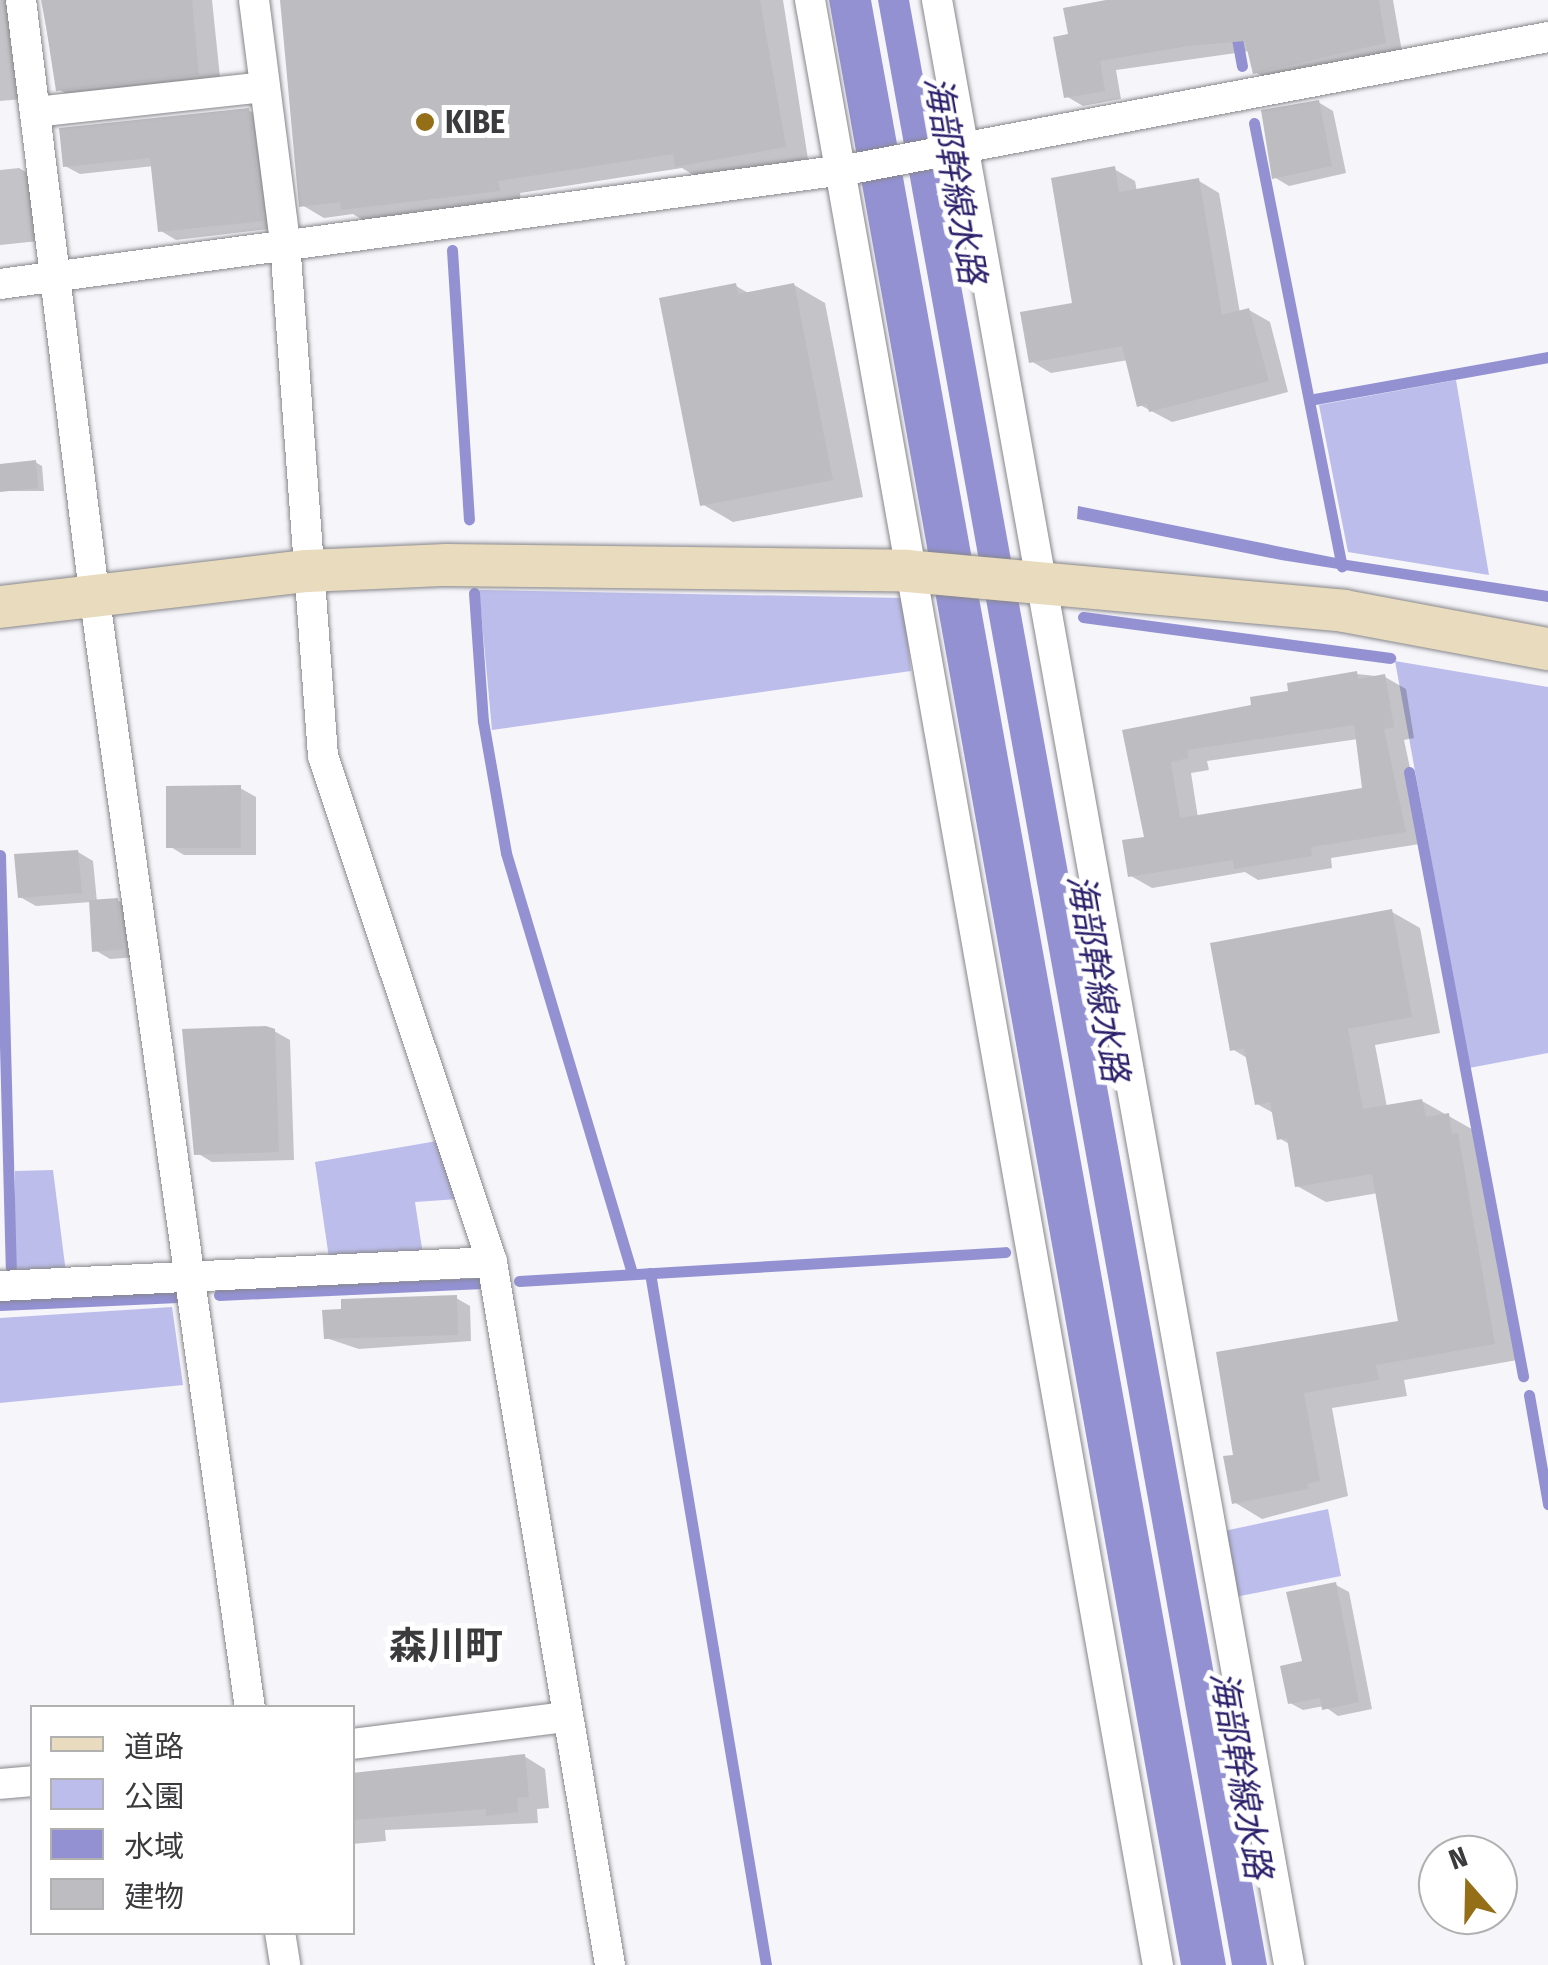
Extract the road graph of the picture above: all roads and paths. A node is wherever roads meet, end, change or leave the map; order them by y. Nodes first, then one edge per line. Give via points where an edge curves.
1 (21, 0) edge
2 (254, 0) edge
3 (810, 0) edge
4 (937, 0) edge
5 (1548, 37) edge
6 (265, 87) junction
7 (35, 112) junction
8 (956, 145) junction
9 (846, 169) junction
10 (285, 242) junction
11 (55, 279) junction
12 (0, 284) edge
13 (308, 571) junction
14 (907, 571) junction
15 (1035, 579) junction
16 (94, 593) junction
17 (0, 607) edge
18 (1548, 649) edge
19 (492, 1262) junction
20 (188, 1275) junction
21 (0, 1286) edge
22 (250, 1705) edge
23 (567, 1717) junction
24 (355, 1744) edge
25 (30, 1781) edge
26 (0, 1784) edge
27 (280, 1935) edge
28 (284, 1965) edge
29 (610, 1965) edge
30 (1158, 1965) edge
31 (1289, 1965) edge

1 - 7 street
2 - 6 street
3 - 9 street
4 - 8 street
5 - 8 street
6 - 7 street
6 - 10 street
7 - 11 street
8 - 9 street
8 - 15 street
9 - 10 street
9 - 14 street
10 - 11 street
10 - 13 street
11 - 12 street
11 - 16 street
13 - 14 street via 602,564
13 - 16 street
13 - 19 street via 322,756
14 - 15 street
14 - 30 street
15 - 18 street via 1344,610
15 - 31 street
16 - 17 street
16 - 20 street
19 - 20 street
19 - 23 street
20 - 21 street
20 - 22 street
23 - 24 street
23 - 29 street
25 - 26 street
27 - 28 street

